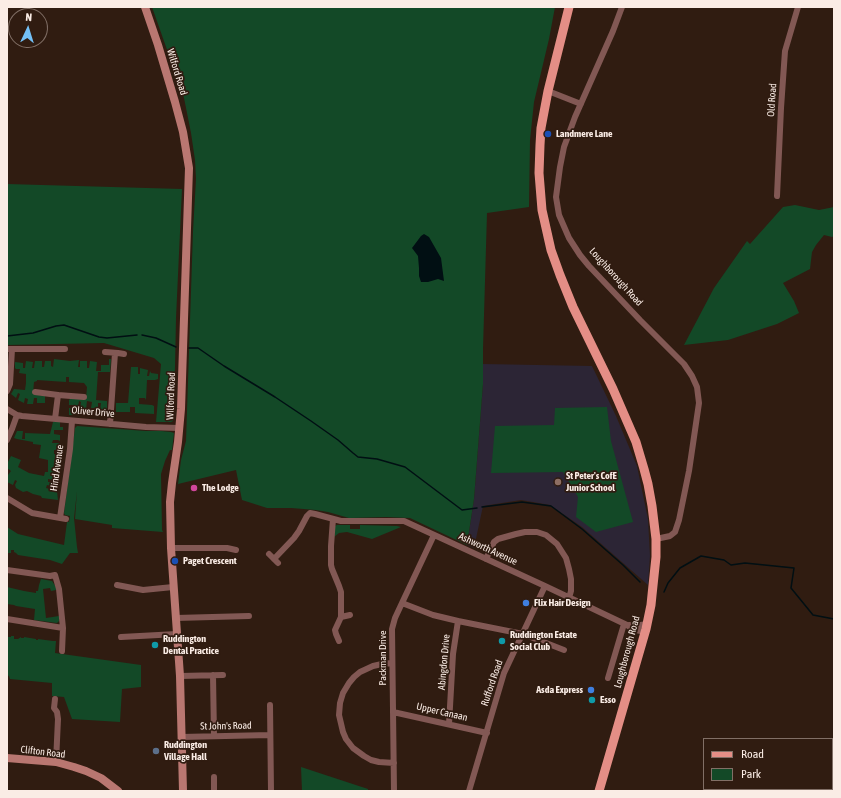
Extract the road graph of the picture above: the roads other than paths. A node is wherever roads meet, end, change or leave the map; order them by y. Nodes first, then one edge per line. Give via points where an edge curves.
1 (145, 7) edge
2 (569, 7) edge
3 (622, 7) edge
4 (798, 7) edge
5 (548, 91) junction
6 (581, 104) junction
7 (777, 196) dead end
8 (10, 349) edge
9 (65, 349) dead end
10 (105, 352) dead end
11 (115, 353) junction
12 (124, 354) dead end
13 (7, 391) edge
14 (35, 392) dead end
15 (58, 395) junction
16 (84, 396) dead end
17 (7, 409) edge
18 (17, 416) junction
19 (55, 419) junction
20 (72, 421) junction
21 (110, 424) junction
22 (179, 428) junction
23 (7, 440) edge
24 (7, 498) edge
25 (333, 519) junction
26 (434, 535) junction
27 (656, 539) junction
28 (171, 548) junction
29 (236, 550) dead end
30 (273, 559) dead end
31 (486, 559) junction
32 (7, 570) edge
33 (117, 585) dead end
34 (545, 586) junction
35 (173, 587) junction
36 (569, 598) junction
37 (402, 603) junction
38 (350, 615) dead end
39 (249, 616) dead end
40 (341, 617) junction
41 (176, 618) junction
42 (7, 619) edge
43 (458, 621) junction
44 (626, 625) junction
45 (63, 628) junction
46 (646, 628) junction
47 (177, 634) junction
48 (523, 634) junction
49 (121, 636) dead end
50 (339, 641) dead end
51 (564, 650) dead end
52 (62, 651) dead end
53 (392, 663) junction
54 (213, 675) junction
55 (223, 675) dead end
56 (180, 676) junction
57 (608, 678) dead end
58 (55, 699) dead end
59 (270, 705) dead end
60 (393, 712) junction
61 (449, 724) junction
62 (487, 733) junction
63 (270, 735) junction
64 (214, 736) junction
65 (182, 737) junction
66 (7, 758) edge
67 (56, 762) junction
68 (394, 763) junction
69 (216, 780) dead end
70 (118, 791) edge
71 (182, 791) edge
72 (214, 791) edge
73 (271, 791) edge
74 (394, 791) edge
75 (469, 791) edge
76 (599, 791) edge

1 - 22 main road, Wilford Road via 175,102 189,168
2 - 5 main road, Loughborough Road
3 - 6 street, Loughborough Road
4 - 7 street, Old Road via 785,51
5 - 6 street
5 - 27 main road, Loughborough Road via 541,128 539,158 542,210 547,232 573,307 636,442 648,484
6 - 27 street, Loughborough Road via 564,147 560,167 556,197 559,215 580,255 684,364 697,387 699,403 679,520 675,532 670,536
8 - 9 street
8 - 13 street via 10,384
10 - 11 street
11 - 12 street
11 - 21 street
14 - 15 street
15 - 16 street
15 - 19 street
17 - 18 street
18 - 19 street, Oliver Drive
18 - 23 street
19 - 20 street, Oliver Drive
20 - 21 street, Oliver Drive
20 - 24 street, Hind Avenue via 63,518 32,513
21 - 22 street, Oliver Drive
22 - 28 main road, Wilford Road via 171,492
25 - 26 street, Ashworth Avenue via 348,522 404,521
25 - 30 street, Ashworth Avenue via 310,514 294,538
25 - 40 street via 331,565 340,590
26 - 31 street, Ashworth Avenue
26 - 37 street, Packman Drive
27 - 46 main road, Loughborough Road via 653,589
28 - 29 street
28 - 35 main road, Wilford Road
31 - 34 street, Ashworth Avenue
31 - 36 street via 498,539 524,532 546,535 557,544 566,558 571,579
32 - 45 street via 54,575 59,589
33 - 35 street via 143,590
34 - 36 street, Ashworth Avenue
34 - 48 street, Rufford Road
35 - 41 main road, Wilford Road
36 - 44 street, Ashworth Avenue
37 - 43 street
37 - 53 street, Packman Drive via 392,629
38 - 40 street
39 - 41 street
40 - 50 street via 335,630
41 - 47 main road, Wilford Road
42 - 45 street
43 - 48 street
43 - 61 street, Abingdon Drive
44 - 46 street, Ashworth Avenue via 632,629
44 - 57 street, Loughborough Road
45 - 52 street
46 - 76 main road, Loughborough Road
47 - 49 street
47 - 56 main road, Wilford Road
48 - 51 street
48 - 62 street, Rufford Road via 504,673
53 - 60 street, Packman Drive
53 - 68 street via 372,666 354,677 343,693 339,715 346,740 353,748 371,760
54 - 55 street
54 - 56 street
54 - 64 street
56 - 65 main road, Wilford Road
58 - 67 street via 52,708 57,712 58,719
59 - 63 street
60 - 61 street, Upper Canaan
60 - 68 street, Packman Drive
61 - 62 street, Upper Canaan
62 - 75 street, Rufford Road
63 - 64 street, St John's Road
63 - 73 street
64 - 65 street, St John's Road
65 - 71 main road, Wilford Road
66 - 67 main road, Clifton Road
67 - 70 main road, Clifton Road via 90,773
68 - 74 street, Packman Drive
69 - 72 street

